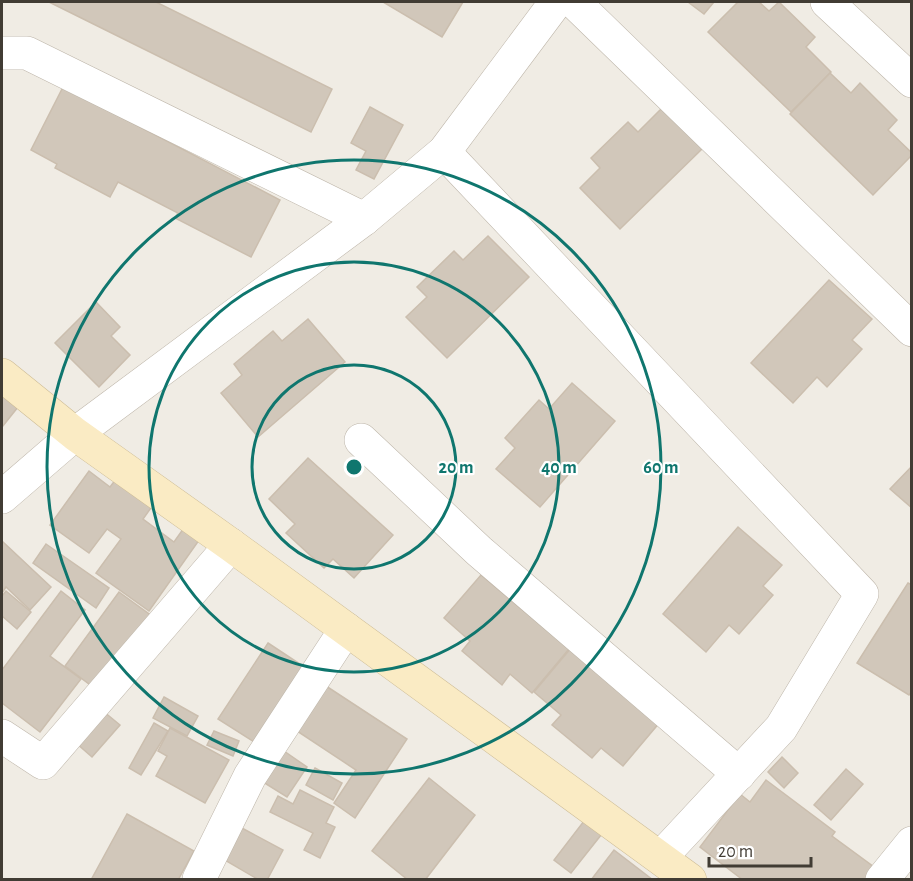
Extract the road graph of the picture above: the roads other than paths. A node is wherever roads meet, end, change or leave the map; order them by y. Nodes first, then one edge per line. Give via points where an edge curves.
1 (556, 2) edge
2 (574, 2) edge
3 (826, 2) edge
4 (2, 52) edge
5 (912, 81) edge
6 (444, 152) junction
7 (364, 219) junction
8 (912, 330) edge
9 (2, 375) edge
10 (75, 434) junction
11 (361, 440) dead end
12 (2, 497) edge
13 (231, 545) junction
14 (346, 629) junction
15 (2, 736) edge
16 (739, 774) junction
17 (912, 843) edge
18 (661, 857) junction
19 (199, 879) edge
20 (690, 879) edge
21 (882, 879) edge

1 - 6 street
2 - 8 street
3 - 5 street
4 - 7 street via 27,53
6 - 7 street
6 - 16 street via 862,594 781,728
7 - 10 street
9 - 10 street
10 - 12 street
10 - 13 street
11 - 16 street via 479,551
13 - 14 street
13 - 15 street via 43,763
14 - 18 street
14 - 19 street via 250,776
16 - 18 street
17 - 21 street
18 - 20 street

